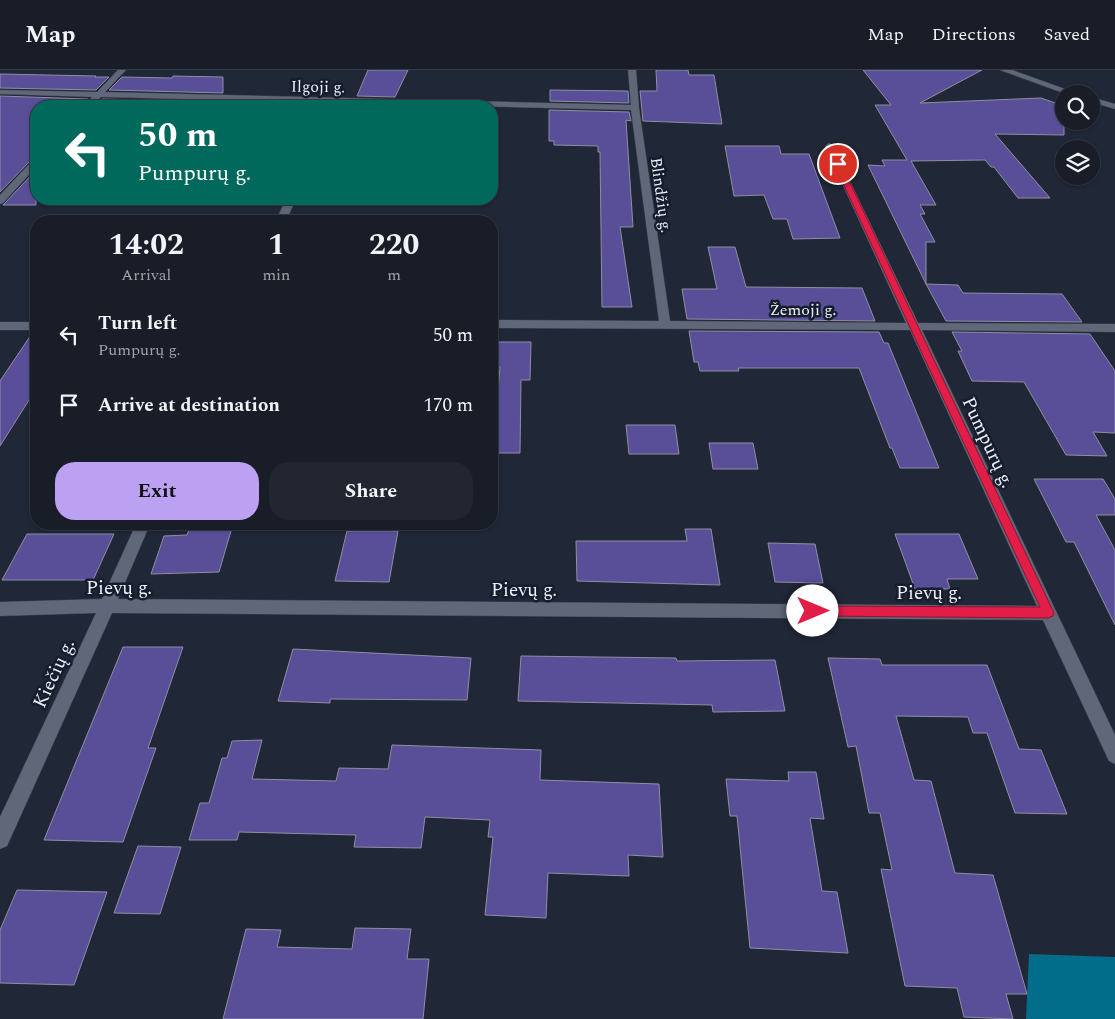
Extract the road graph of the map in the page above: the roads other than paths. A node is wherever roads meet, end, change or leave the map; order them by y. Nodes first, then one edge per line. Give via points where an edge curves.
1 (122, 70) edge
2 (632, 70) edge
3 (1004, 70) edge
4 (1055, 87) edge
5 (0, 92) edge
6 (99, 95) junction
7 (94, 100) edge
8 (228, 100) edge
9 (1100, 102) edge
10 (498, 106) edge
11 (1115, 107) edge
12 (635, 108) junction
13 (829, 146) dead end
14 (30, 168) edge
15 (0, 201) edge
16 (498, 324) edge
17 (665, 324) junction
18 (0, 326) edge
19 (30, 326) edge
20 (914, 326) junction
21 (1115, 328) edge
22 (140, 530) edge
23 (107, 606) junction
24 (0, 609) edge
25 (1048, 613) junction
26 (1115, 755) edge
27 (0, 839) edge

1 - 6 street
2 - 12 street, Blindžių g.
3 - 4 street
5 - 6 street, Ilgoji g.
6 - 7 street
6 - 8 street, Ilgoji g.
9 - 11 street
10 - 12 street, Ilgoji g.
12 - 17 street, Blindžių g.
13 - 20 street, Pumpurų g.
14 - 15 street
16 - 17 street, Žemoji g.
17 - 20 street, Žemoji g.
18 - 19 street
20 - 21 street, Žemoji g.
20 - 25 street, Pumpurų g.
22 - 23 street, Kiečių g.
23 - 24 street, Pievų g.
23 - 25 street, Pievų g.
23 - 27 street, Kiečių g.
25 - 26 street, Pumpurų g.

